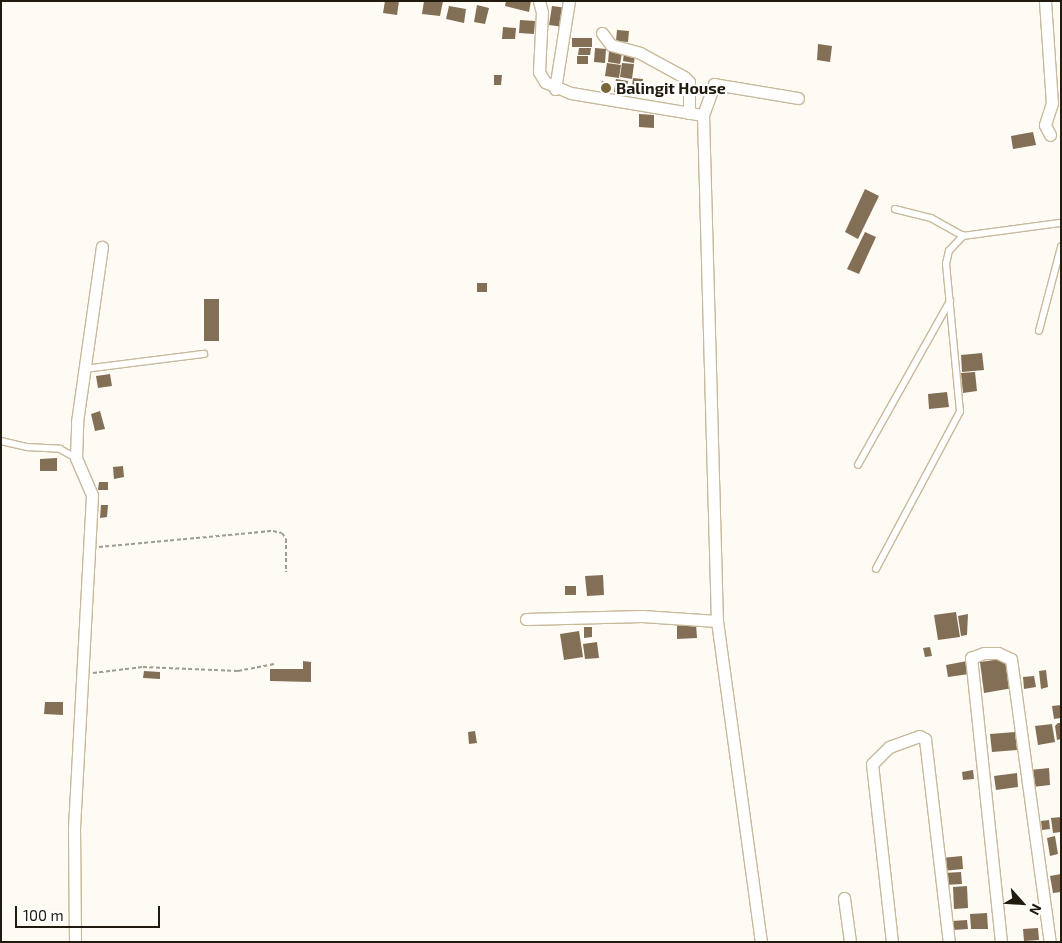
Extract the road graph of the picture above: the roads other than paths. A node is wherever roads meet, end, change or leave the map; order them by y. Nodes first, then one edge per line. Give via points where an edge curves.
1 (539, 1) edge
2 (569, 1) edge
3 (1045, 1) edge
4 (602, 33) dead end
5 (555, 89) junction
6 (798, 98) dead end
7 (1056, 103) edge
8 (689, 113) junction
9 (703, 116) junction
10 (1050, 135) dead end
11 (895, 209) dead end
12 (1061, 223) edge
13 (963, 236) junction
14 (102, 247) dead end
15 (1061, 247) edge
16 (950, 301) junction
17 (1039, 331) dead end
18 (204, 354) dead end
19 (84, 369) junction
20 (1, 441) edge
21 (76, 458) junction
22 (858, 465) dead end
23 (876, 569) dead end
24 (526, 619) dead end
25 (717, 621) junction
26 (844, 898) dead end
27 (76, 942) edge
28 (761, 942) edge
29 (850, 942) edge
30 (892, 942) edge
31 (949, 942) edge
32 (1001, 942) edge
33 (1050, 942) edge

1 - 5 street via 542,12 539,72
2 - 5 street
3 - 7 street
4 - 8 street via 611,45 640,53 684,77 689,82
5 - 8 street
6 - 9 street via 714,84
7 - 10 street via 1046,125
8 - 9 street
9 - 25 street
11 - 13 lane via 931,218
12 - 13 lane
13 - 16 lane via 954,242 947,256
14 - 19 street
15 - 17 lane
16 - 22 lane
16 - 23 lane via 960,412
18 - 19 lane
19 - 21 street
20 - 21 lane via 60,449
21 - 27 street via 92,495 74,828
24 - 25 street via 642,616
25 - 28 street
26 - 29 street
30 - 31 street via 872,764 889,747 919,736 925,738
32 - 33 street via 971,658 993,652 1011,659

